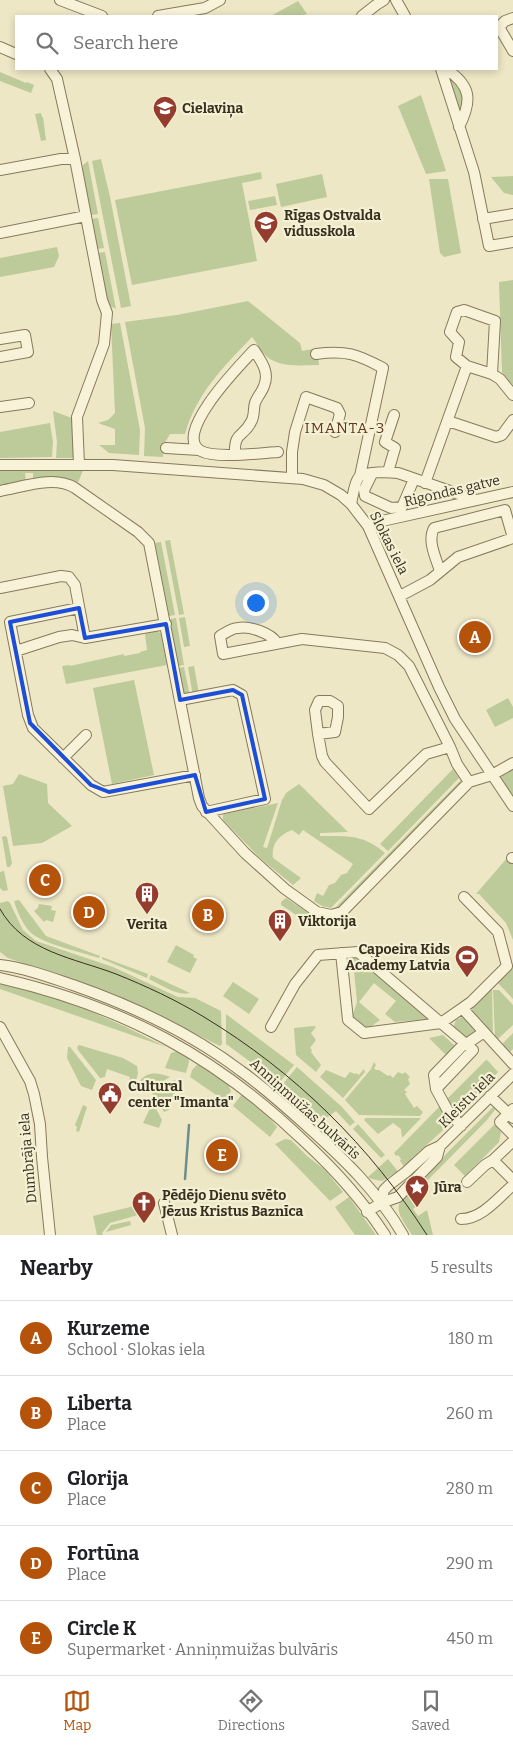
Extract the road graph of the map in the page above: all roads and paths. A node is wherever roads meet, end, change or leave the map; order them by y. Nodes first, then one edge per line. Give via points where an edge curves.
1 (60, 0) edge
2 (384, 0) edge
3 (396, 0) edge
4 (217, 1) edge
5 (99, 15) edge
6 (164, 15) edge
7 (363, 15) edge
8 (404, 15) edge
9 (513, 18) edge
10 (0, 48) edge
11 (513, 51) edge
12 (15, 54) edge
13 (51, 70) edge
14 (441, 70) edge
15 (448, 70) edge
16 (459, 127) junction
17 (75, 159) junction
18 (0, 170) edge
19 (513, 214) edge
20 (86, 216) junction
21 (483, 219) junction
22 (0, 233) edge
23 (513, 242) edge
24 (0, 339) edge
25 (316, 354) dead end
26 (0, 357) edge
27 (467, 366) junction
28 (492, 374) junction
29 (513, 395) edge
30 (29, 403) dead end
31 (0, 407) edge
32 (394, 415) dead end
33 (513, 420) edge
34 (448, 421) junction
35 (335, 432) dead end
36 (166, 448) dead end
37 (200, 450) junction
38 (278, 452) dead end
39 (227, 454) junction
40 (80, 464) junction
41 (0, 465) edge
42 (388, 472) junction
43 (223, 473) junction
44 (372, 474) junction
45 (360, 476) junction
46 (292, 478) junction
47 (420, 481) junction
48 (0, 491) edge
49 (513, 492) edge
50 (476, 500) junction
51 (351, 504) junction
52 (368, 526) junction
53 (440, 571) junction
54 (0, 588) edge
55 (400, 596) junction
56 (79, 608) junction
57 (166, 624) junction
58 (85, 638) junction
59 (277, 643) junction
60 (16, 651) junction
61 (180, 700) junction
62 (318, 734) dead end
63 (86, 735) dead end
64 (450, 747) junction
65 (63, 758) junction
66 (513, 763) edge
67 (492, 775) junction
68 (195, 776) junction
69 (469, 782) junction
70 (513, 806) edge
71 (206, 812) junction
72 (464, 897) dead end
73 (341, 953) junction
74 (3, 963) edge
75 (0, 978) edge
76 (463, 1009) junction
77 (441, 1023) junction
78 (0, 1027) edge
79 (272, 1027) dead end
80 (484, 1032) junction
81 (465, 1044) junction
82 (513, 1064) edge
83 (513, 1074) edge
84 (490, 1096) junction
85 (512, 1114) edge
86 (461, 1126) junction
87 (513, 1135) edge
88 (513, 1141) edge
89 (440, 1146) junction
90 (493, 1160) junction
91 (513, 1180) edge
92 (467, 1182) dead end
93 (513, 1185) edge
94 (382, 1202) junction
95 (164, 1203) dead end
96 (367, 1212) junction
97 (461, 1219) dead end
98 (50, 1235) edge
99 (172, 1235) edge
100 (385, 1235) edge
101 (403, 1235) edge

1 - 5 street
2 - 7 street
3 - 8 street
4 - 6 street via 205,8
9 - 11 street via 499,27
10 - 12 street
13 - 17 street via 57,79
14 - 16 street
15 - 16 street via 458,76 466,88 468,105
16 - 21 street via 474,172
17 - 18 street
17 - 20 street
19 - 21 street
20 - 22 street
20 - 40 street via 107,313 104,344 78,412
21 - 23 street via 490,246
24 - 26 street via 25,335 28,352
25 - 45 street via 348,353 383,368
27 - 28 street
27 - 28 street via 456,357 459,342 450,332 457,312 464,310 495,321
27 - 34 street
28 - 29 street
30 - 31 street
32 - 42 street via 386,442 395,448
33 - 34 street via 496,437
34 - 47 street
35 - 46 street via 340,414 337,408 306,397 292,452
36 - 37 street
37 - 39 street
37 - 39 street via 194,438 202,412 254,350 266,378 256,400 252,421
38 - 39 street
39 - 43 street
40 - 41 street, Slokas iela
40 - 43 street, Slokas iela
42 - 44 street
42 - 47 street
43 - 46 street, Slokas iela
44 - 45 street
44 - 47 street via 364,490 365,496 391,508 402,507
45 - 51 street
46 - 51 street, Slokas iela via 324,485
47 - 50 street
48 - 57 street via 50,482 65,483 138,532 152,550
49 - 50 street, Rigondas gatve
50 - 52 street, Rigondas gatve
51 - 52 street, Slokas iela
52 - 55 street, Slokas iela
53 - 53 street via 458,557 513,538 505,510 434,528 432,542
53 - 55 street
54 - 56 street via 69,577 75,585
55 - 67 street, Slokas iela via 439,687
56 - 58 street
56 - 60 street via 10,622
57 - 58 street
57 - 61 street
58 - 60 street via 60,637
59 - 59 street via 223,654 220,636 240,628 266,633
59 - 64 street via 302,639 386,648 398,655 409,666
60 - 65 street via 30,723
61 - 68 street
61 - 71 street via 233,690 242,695 265,799
62 - 64 street via 325,762 370,809 426,754
63 - 65 street
64 - 69 street via 456,764
65 - 68 street via 91,786 103,792
66 - 67 street
67 - 69 street
67 - 70 street, Slokas iela
68 - 71 street via 199,798
69 - 71 street via 348,906 331,915 317,912 285,889
72 - 76 street via 498,932 506,966
73 - 77 street via 358,952
73 - 77 street via 348,1020 364,1033
73 - 79 street via 314,958 295,984
74 - 94 street, Anniņmuižas bulvāris via 110,998 218,1055 264,1088 329,1146
75 - 96 street, Anniņmuižas bulvāris via 86,1002 196,1055 253,1095 287,1124 326,1162
76 - 77 street
76 - 80 street
77 - 81 street
78 - 98 street, Dumbrāja iela via 34,1094 40,1124
80 - 81 street
80 - 82 street
81 - 86 street via 434,1075 436,1089
83 - 84 street, Kleistu iela
84 - 85 street
84 - 86 street, Kleistu iela
85 - 87 street via 500,1122
86 - 89 street, Kleistu iela
88 - 90 street
89 - 94 street, Kleistu iela via 429,1151 389,1185 384,1190
89 - 94 street, Kleistu iela via 437,1157 401,1194 394,1200
90 - 91 street
90 - 92 street
93 - 97 street via 479,1215
94 - 96 street, Kleistu iela
94 - 101 street, Anniņmuižas bulvāris
95 - 99 street
96 - 100 street, Anniņmuižas bulvāris

